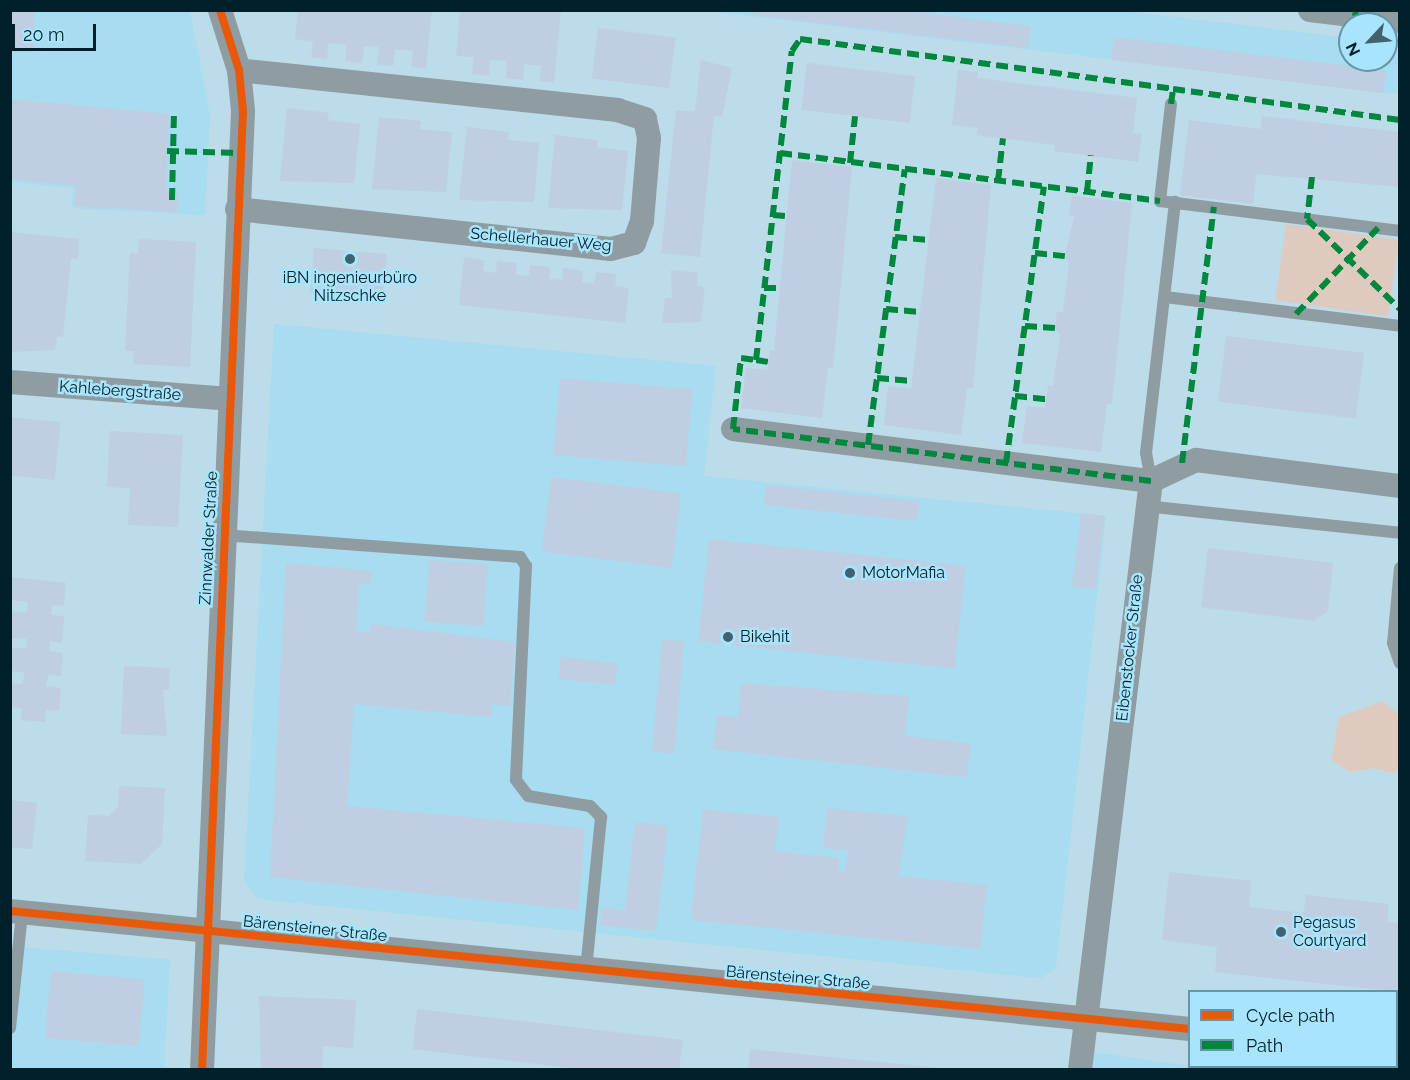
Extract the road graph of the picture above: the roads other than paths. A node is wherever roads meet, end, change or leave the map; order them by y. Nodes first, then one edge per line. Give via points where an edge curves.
1 (220, 10) edge
2 (1310, 10) edge
3 (1400, 21) edge
4 (238, 70) junction
5 (1171, 104) dead end
6 (1175, 202) junction
7 (237, 209) junction
8 (1400, 231) edge
9 (1165, 297) junction
10 (1400, 326) edge
11 (10, 382) edge
12 (229, 399) junction
13 (733, 429) dead end
14 (1151, 481) junction
15 (1400, 486) edge
16 (1145, 506) junction
17 (1400, 533) edge
18 (222, 535) junction
19 (1400, 568) edge
20 (1400, 663) edge
21 (16, 912) edge
22 (208, 931) junction
23 (586, 971) junction
24 (1085, 1019) junction
25 (10, 1028) edge
26 (1188, 1029) edge
27 (202, 1070) edge
28 (1080, 1070) edge

1 - 4 street, Zinnwalder Straße
2 - 3 street
4 - 7 street, Zinnwalder Straße via 243,111
4 - 7 street, Schellerhauer Weg via 618,110 645,118 649,138 642,221 634,243 611,249
5 - 6 lane via 1160,201
6 - 8 lane
6 - 9 lane
7 - 12 street, Zinnwalder Straße
9 - 10 lane
9 - 14 lane via 1146,453
11 - 12 street, Kahlebergstraße
12 - 18 street, Zinnwalder Straße
13 - 14 street
14 - 15 street via 1196,460
14 - 16 street, Eibenstocker Straße
16 - 17 lane
16 - 24 street, Eibenstocker Straße
18 - 22 street, Zinnwalder Straße
18 - 23 lane via 520,557 526,566 516,780 528,796 590,806 601,817
19 - 20 lane via 1393,643
21 - 22 street, Bärensteiner Straße
21 - 25 lane
22 - 23 street, Bärensteiner Straße
22 - 27 street, Zinnwalder Straße
23 - 24 street, Bärensteiner Straße
24 - 26 street, Bärensteiner Straße
24 - 28 street, Eibenstocker Straße

